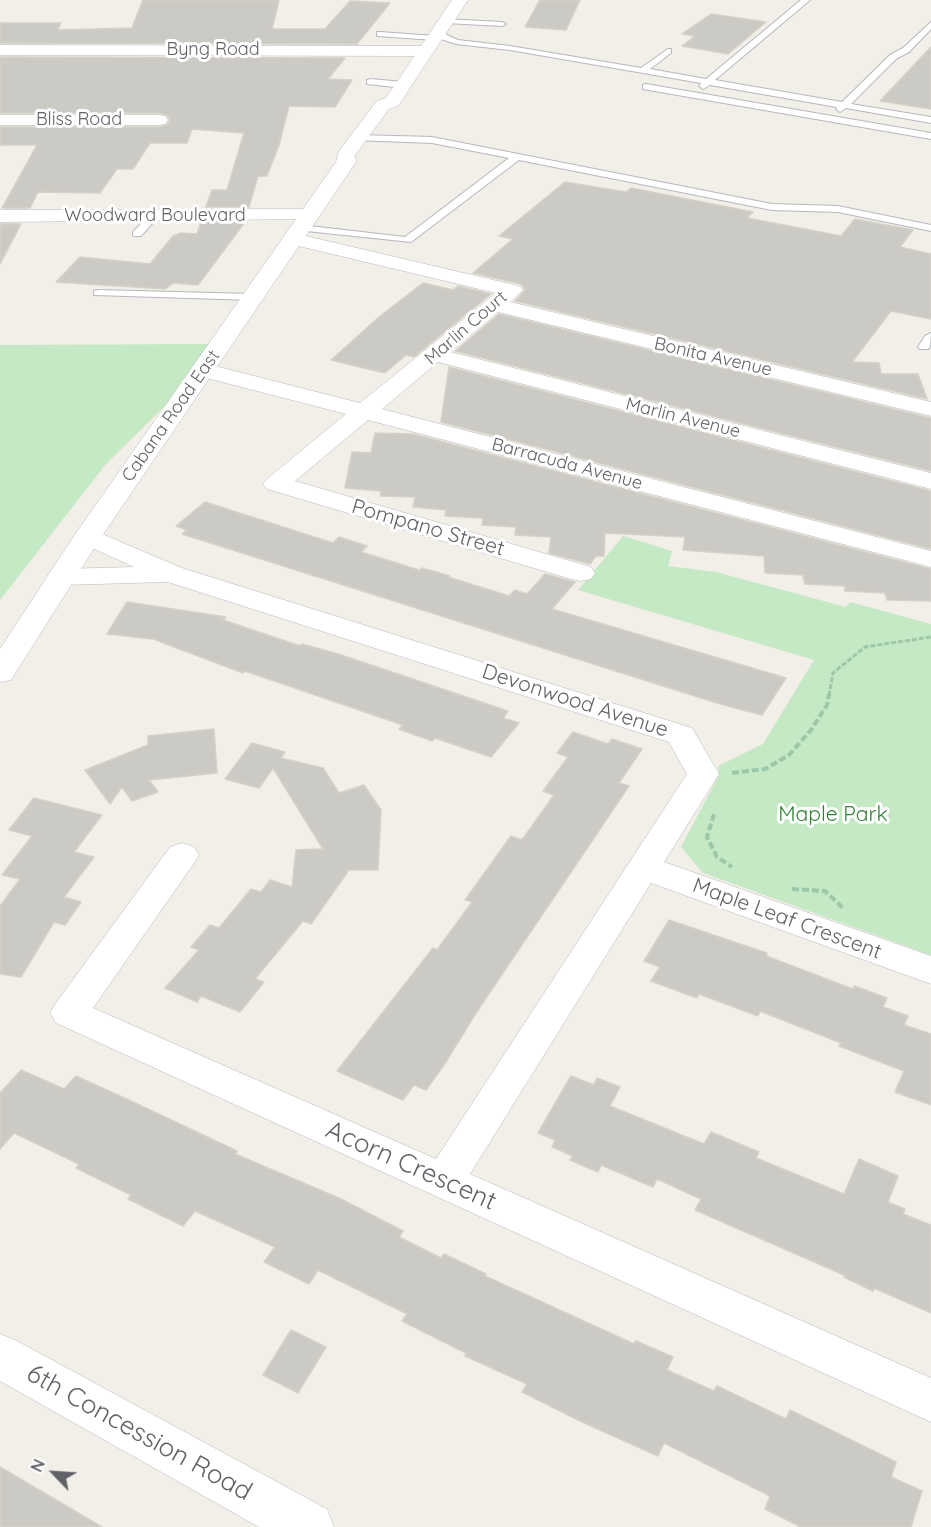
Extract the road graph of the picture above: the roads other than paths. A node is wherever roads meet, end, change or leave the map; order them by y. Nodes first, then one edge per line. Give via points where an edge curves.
1 (460, 0) edge
2 (806, 0) edge
3 (502, 24) dead end
4 (931, 24) edge
5 (380, 34) dead end
6 (436, 41) junction
7 (473, 45) junction
8 (0, 50) edge
9 (668, 51) dead end
10 (642, 71) junction
11 (370, 82) dead end
12 (708, 82) junction
13 (404, 85) junction
14 (646, 87) dead end
15 (692, 95) junction
16 (845, 105) junction
17 (827, 118) junction
18 (0, 120) edge
19 (159, 120) dead end
20 (931, 120) edge
21 (931, 136) edge
22 (366, 138) junction
23 (517, 157) junction
24 (0, 216) edge
25 (154, 216) junction
26 (301, 228) junction
27 (931, 228) edge
28 (137, 234) dead end
29 (98, 293) dead end
30 (253, 297) junction
31 (495, 305) junction
32 (435, 355) junction
33 (203, 370) junction
34 (931, 409) edge
35 (365, 412) junction
36 (931, 481) edge
37 (276, 484) joint
38 (88, 536) junction
39 (931, 559) edge
40 (581, 573) dead end
41 (172, 574) junction
42 (61, 577) junction
43 (0, 629) edge
44 (0, 673) edge
45 (182, 855) dead end
46 (643, 867) junction
47 (931, 970) edge
48 (444, 1181) junction
49 (0, 1356) edge
50 (931, 1400) edge
51 (309, 1527) edge

1 - 6 main road, Cabana Road East
2 - 12 lane
3 - 6 lane
4 - 16 lane
5 - 6 lane
6 - 7 lane
6 - 7 lane via 444,37
6 - 8 street, Byng Road via 353,52
6 - 13 main road, Cabana Road East
7 - 10 lane
9 - 10 lane
10 - 12 lane
11 - 13 lane
12 - 15 lane
12 - 16 lane
13 - 22 main road, Cabana Road East via 392,102 396,106
14 - 15 lane
15 - 17 lane
16 - 17 lane
16 - 20 lane
17 - 21 lane
18 - 19 street, Bliss Road
22 - 23 lane via 432,140
22 - 26 main road, Cabana Road East via 360,156 346,162
23 - 26 lane via 407,240
23 - 27 lane via 772,207 838,209
24 - 25 street, Woodward Boulevard
25 - 26 street, Woodward Boulevard
25 - 28 lane
26 - 30 main road, Cabana Road East
26 - 31 street, Marlin Court via 512,290
29 - 30 lane
30 - 33 main road, Cabana Road East
31 - 32 street, Marlin Court
31 - 34 street, Bonita Avenue
32 - 35 street, Marlin Court
32 - 36 street, Marlin Avenue
33 - 35 street, Barracuda Avenue
33 - 38 main road, Cabana Road East
35 - 37 street, Marlin Court
35 - 39 street, Barracuda Avenue
37 - 40 street, Pompano Street
38 - 41 street, Devonwood Avenue
38 - 42 main road, Cabana Road East
38 - 43 main road
41 - 42 street, Devonwood Avenue
41 - 46 street, Devonwood Avenue via 681,735 703,774
42 - 44 main road, Cabana Road East
45 - 48 street, Acorn Crescent via 69,1013
46 - 47 street, Maple Leaf Crescent
46 - 48 street, Devonwood Avenue
48 - 50 street, Acorn Crescent
49 - 51 main road, 6th Concession Road

